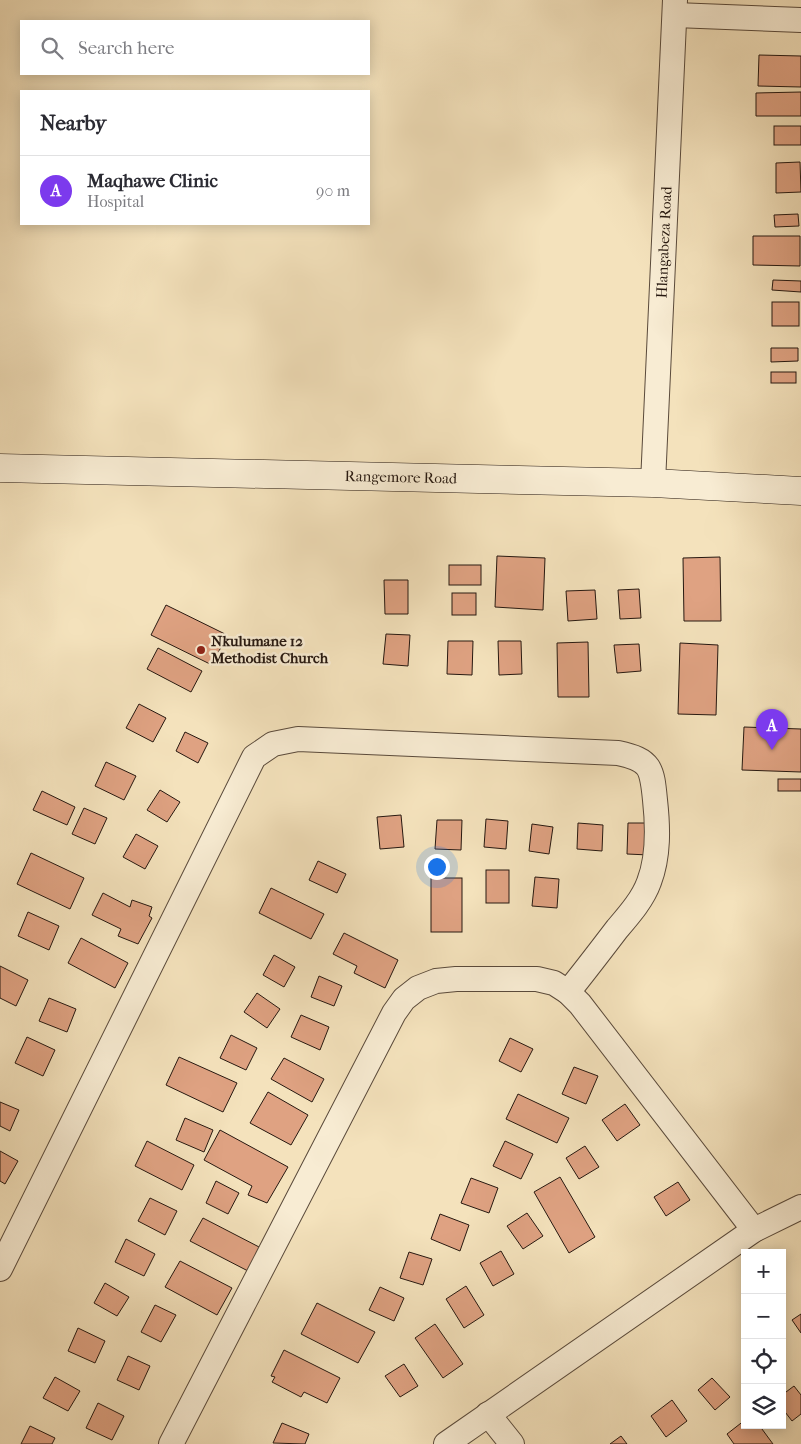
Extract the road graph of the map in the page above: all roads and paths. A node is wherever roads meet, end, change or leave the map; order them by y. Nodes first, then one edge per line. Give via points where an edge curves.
1 (675, 7) edge
2 (801, 20) edge
3 (0, 468) edge
4 (653, 483) junction
5 (801, 491) edge
6 (568, 992) junction
7 (801, 1207) edge
8 (754, 1230) junction
9 (0, 1269) edge
10 (488, 1414) junction
11 (171, 1444) edge
12 (446, 1444) edge
13 (512, 1444) edge

1 - 2 street
1 - 4 street, Hlangabeza Road
3 - 4 street, Rangemore Road
4 - 5 street, Rangemore Road
6 - 8 street
6 - 9 street via 635,907 649,883 658,829 653,776 648,765 635,756 618,753 298,739 273,744 254,757
6 - 11 street via 554,983 537,979 456,979 436,981 418,988 404,999
7 - 8 street
8 - 10 street
10 - 12 street
10 - 13 street

